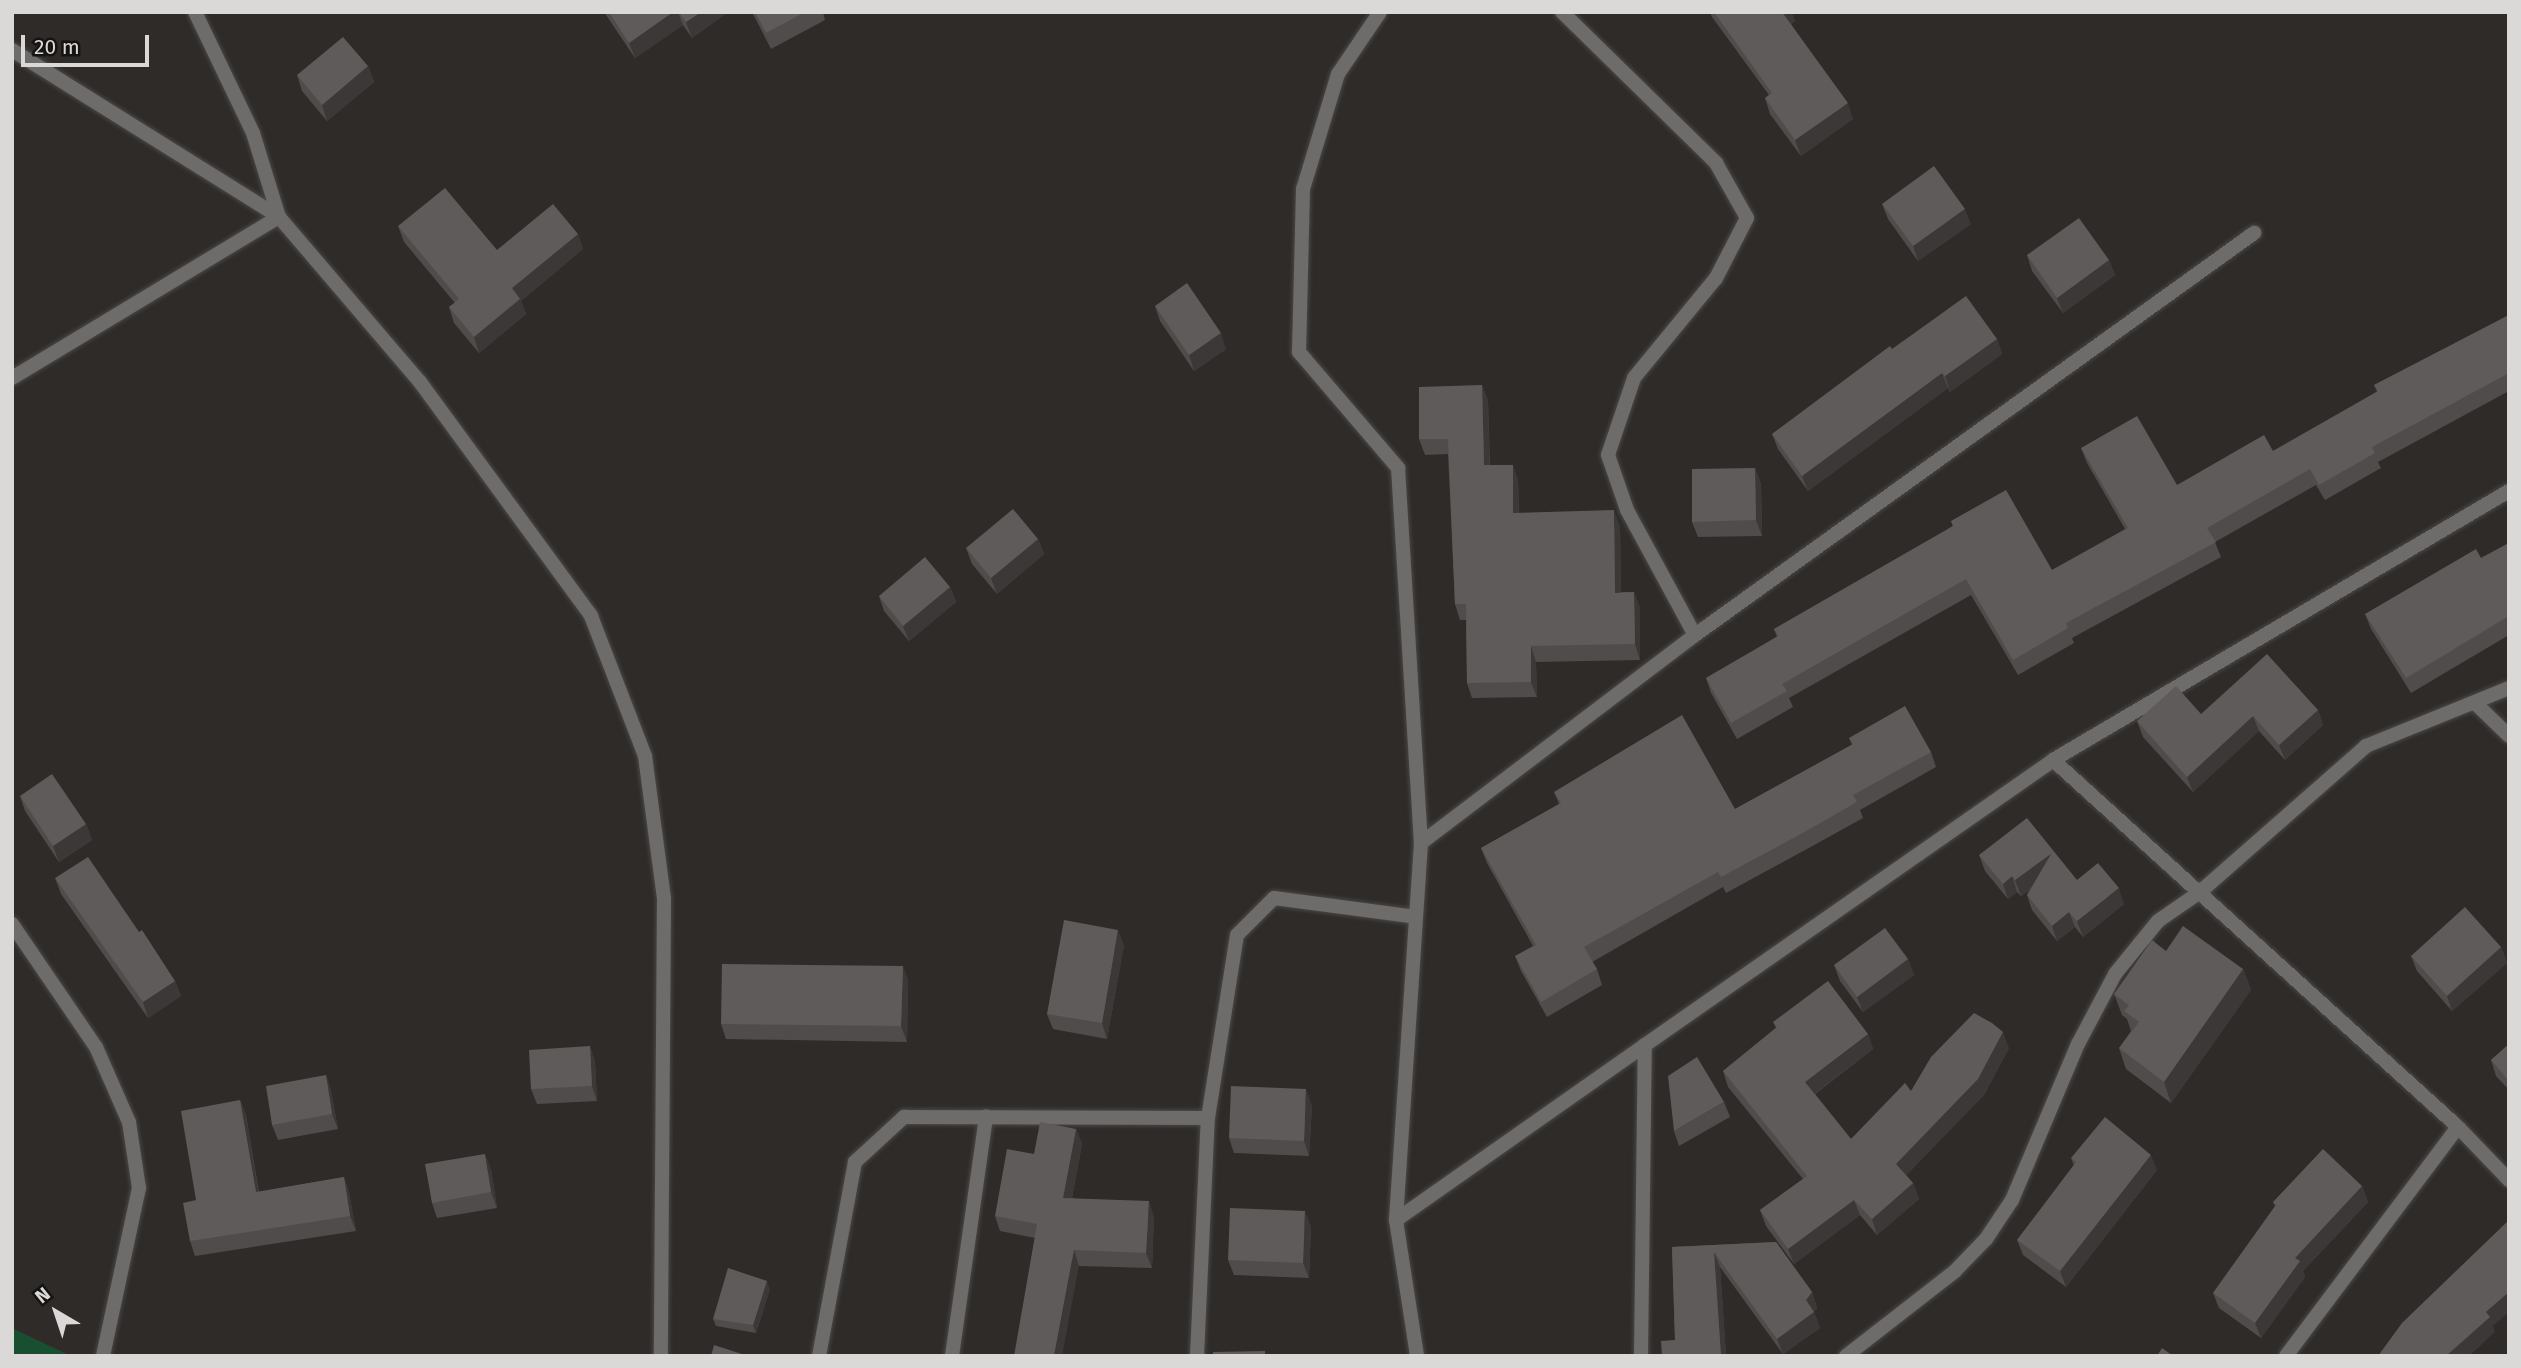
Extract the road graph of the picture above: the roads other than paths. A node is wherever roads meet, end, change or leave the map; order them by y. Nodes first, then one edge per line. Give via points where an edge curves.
1 (195, 12) edge
2 (1380, 12) edge
3 (1562, 12) edge
4 (12, 50) edge
5 (279, 217) junction
6 (2254, 233) dead end
7 (12, 378) edge
8 (2509, 491) edge
9 (1695, 635) junction
10 (2509, 688) edge
11 (2474, 703) junction
12 (2509, 736) edge
13 (2053, 760) junction
14 (1421, 843) junction
15 (2200, 892) junction
16 (1416, 917) junction
17 (12, 924) edge
18 (1645, 1045) junction
19 (986, 1116) junction
20 (1208, 1118) junction
21 (2458, 1127) junction
22 (2509, 1180) edge
23 (1396, 1220) junction
24 (103, 1356) edge
25 (661, 1356) edge
26 (819, 1356) edge
27 (952, 1356) edge
28 (1197, 1356) edge
29 (1417, 1356) edge
30 (1641, 1356) edge
31 (1846, 1356) edge
32 (2286, 1356) edge

1 - 5 street via 253,133
2 - 14 street via 1338,74 1303,189 1299,352 1398,467
3 - 9 street via 1716,163 1747,218 1716,278 1634,378 1608,455 1627,510
4 - 5 street
5 - 7 street
5 - 25 street via 420,382 591,617 645,756 664,898
6 - 9 street
8 - 13 street
9 - 14 street
10 - 11 street
11 - 12 street
11 - 15 street via 2366,746
13 - 15 street
13 - 18 street
14 - 16 street
15 - 21 street
15 - 31 street via 2158,922 2115,974 2078,1044 2012,1200 1986,1239 1955,1271
16 - 20 street via 1274,898 1237,935
16 - 23 street
17 - 24 street via 96,1046 129,1122 139,1188
18 - 23 street
18 - 30 street
19 - 20 street
19 - 26 street via 904,1117 855,1162
19 - 27 street
20 - 28 street
21 - 22 street
21 - 32 street
23 - 29 street

